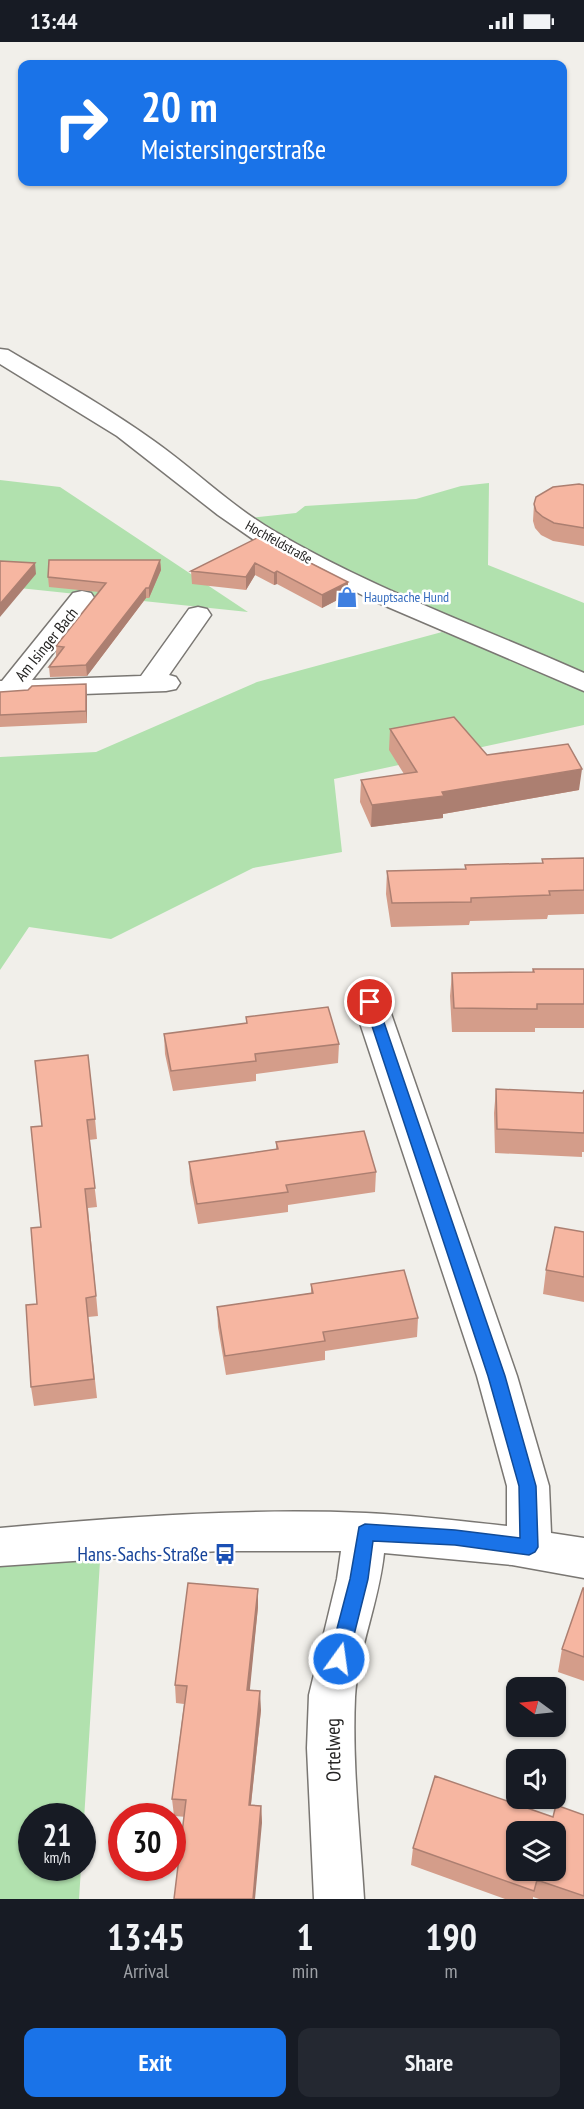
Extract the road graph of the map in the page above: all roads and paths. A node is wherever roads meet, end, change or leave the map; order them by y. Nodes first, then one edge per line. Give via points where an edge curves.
1 (0, 355) edge
2 (82, 599) dead end
3 (198, 615) dead end
4 (584, 683) edge
5 (5, 688) edge
6 (370, 1002) dead end
7 (365, 1532) junction
8 (0, 1547) edge
9 (529, 1547) junction
10 (584, 1558) edge
11 (339, 1899) edge

1 - 4 street, Hochfeldstraße via 109,421 266,537 356,583
2 - 5 street, Am Isinger Bach
3 - 5 street, Am Isinger Bach via 158,682
6 - 9 street via 497,1376 528,1486
7 - 8 street via 163,1533
7 - 9 street
7 - 11 street, Ortelweg via 359,1579 333,1695 331,1748
9 - 10 street

